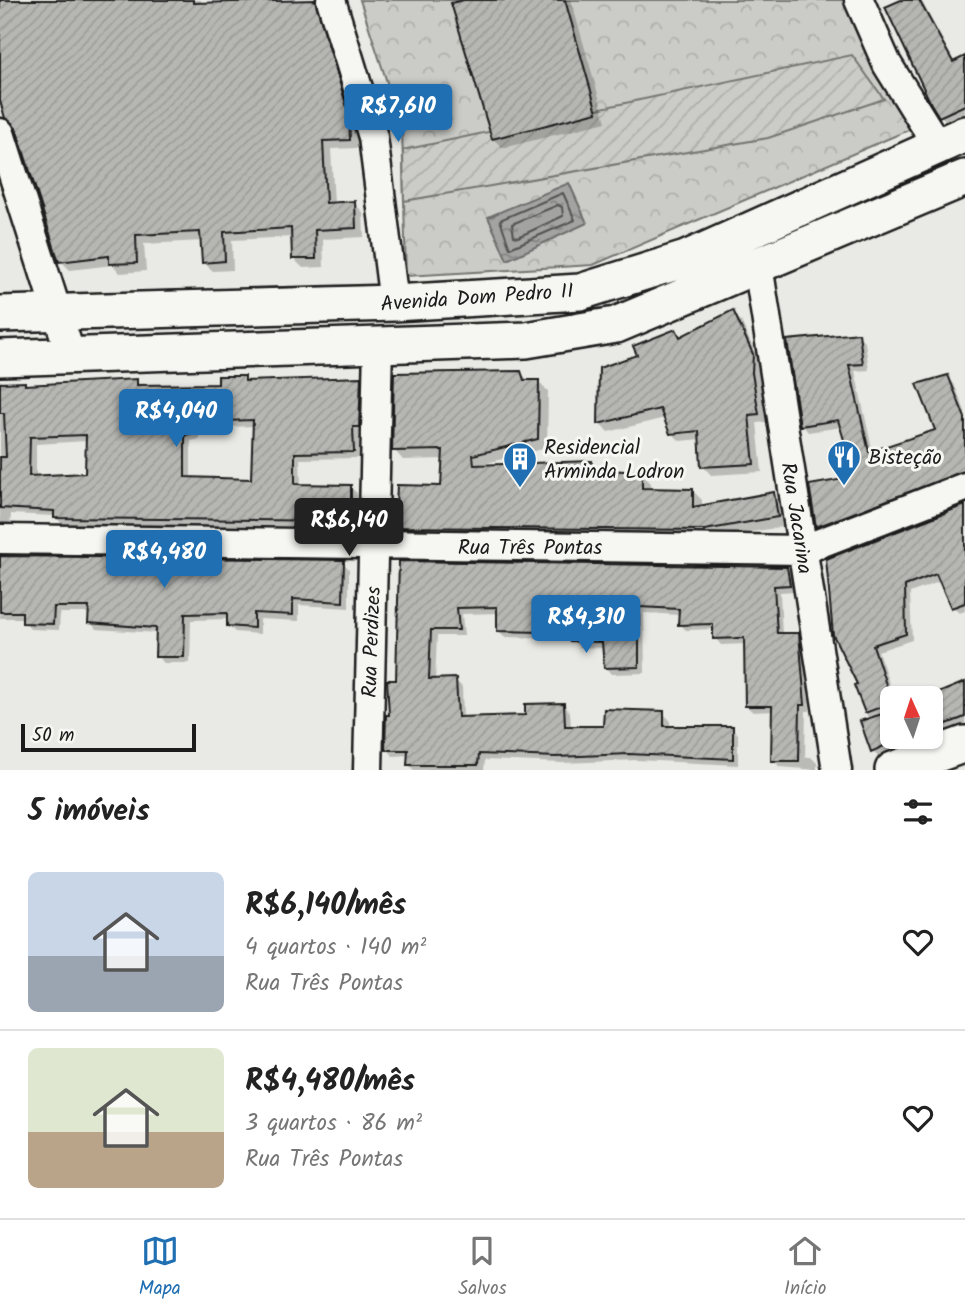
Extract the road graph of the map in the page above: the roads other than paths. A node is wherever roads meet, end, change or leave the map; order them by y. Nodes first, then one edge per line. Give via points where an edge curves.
1 (331, 0) edge
2 (861, 1) edge
3 (0, 133) edge
4 (951, 140) edge
5 (965, 178) edge
6 (758, 265) junction
7 (394, 303) junction
8 (60, 312) junction
9 (0, 314) edge
10 (378, 345) junction
11 (71, 356) junction
12 (0, 358) edge
13 (965, 487) edge
14 (0, 539) edge
15 (374, 546) junction
16 (802, 550) junction
17 (965, 744) edge
18 (368, 770) edge
19 (837, 770) edge
20 (893, 770) edge

1 - 7 street via 373,137
2 - 4 street via 887,64
3 - 8 street
4 - 7 main road, Avenida Dom Pedro II via 686,259 580,292
5 - 6 main road, Avenida Dom Pedro II
6 - 10 main road, Avenida Dom Pedro II via 616,325 526,340
6 - 16 street, Rua Jacarina
7 - 8 main road, Avenida Dom Pedro II
8 - 9 main road, Avenida Dom Pedro II
8 - 11 street
10 - 11 main road, Avenida Dom Pedro II
10 - 15 street, Rua Perdizes
11 - 12 main road, Avenida Dom Pedro II
13 - 16 street, Rua Três Pontas
14 - 15 street, Rua Três Pontas
15 - 16 street, Rua Três Pontas
15 - 18 street, Rua Perdizes
16 - 19 street, Rua Jacarina
17 - 20 main road

